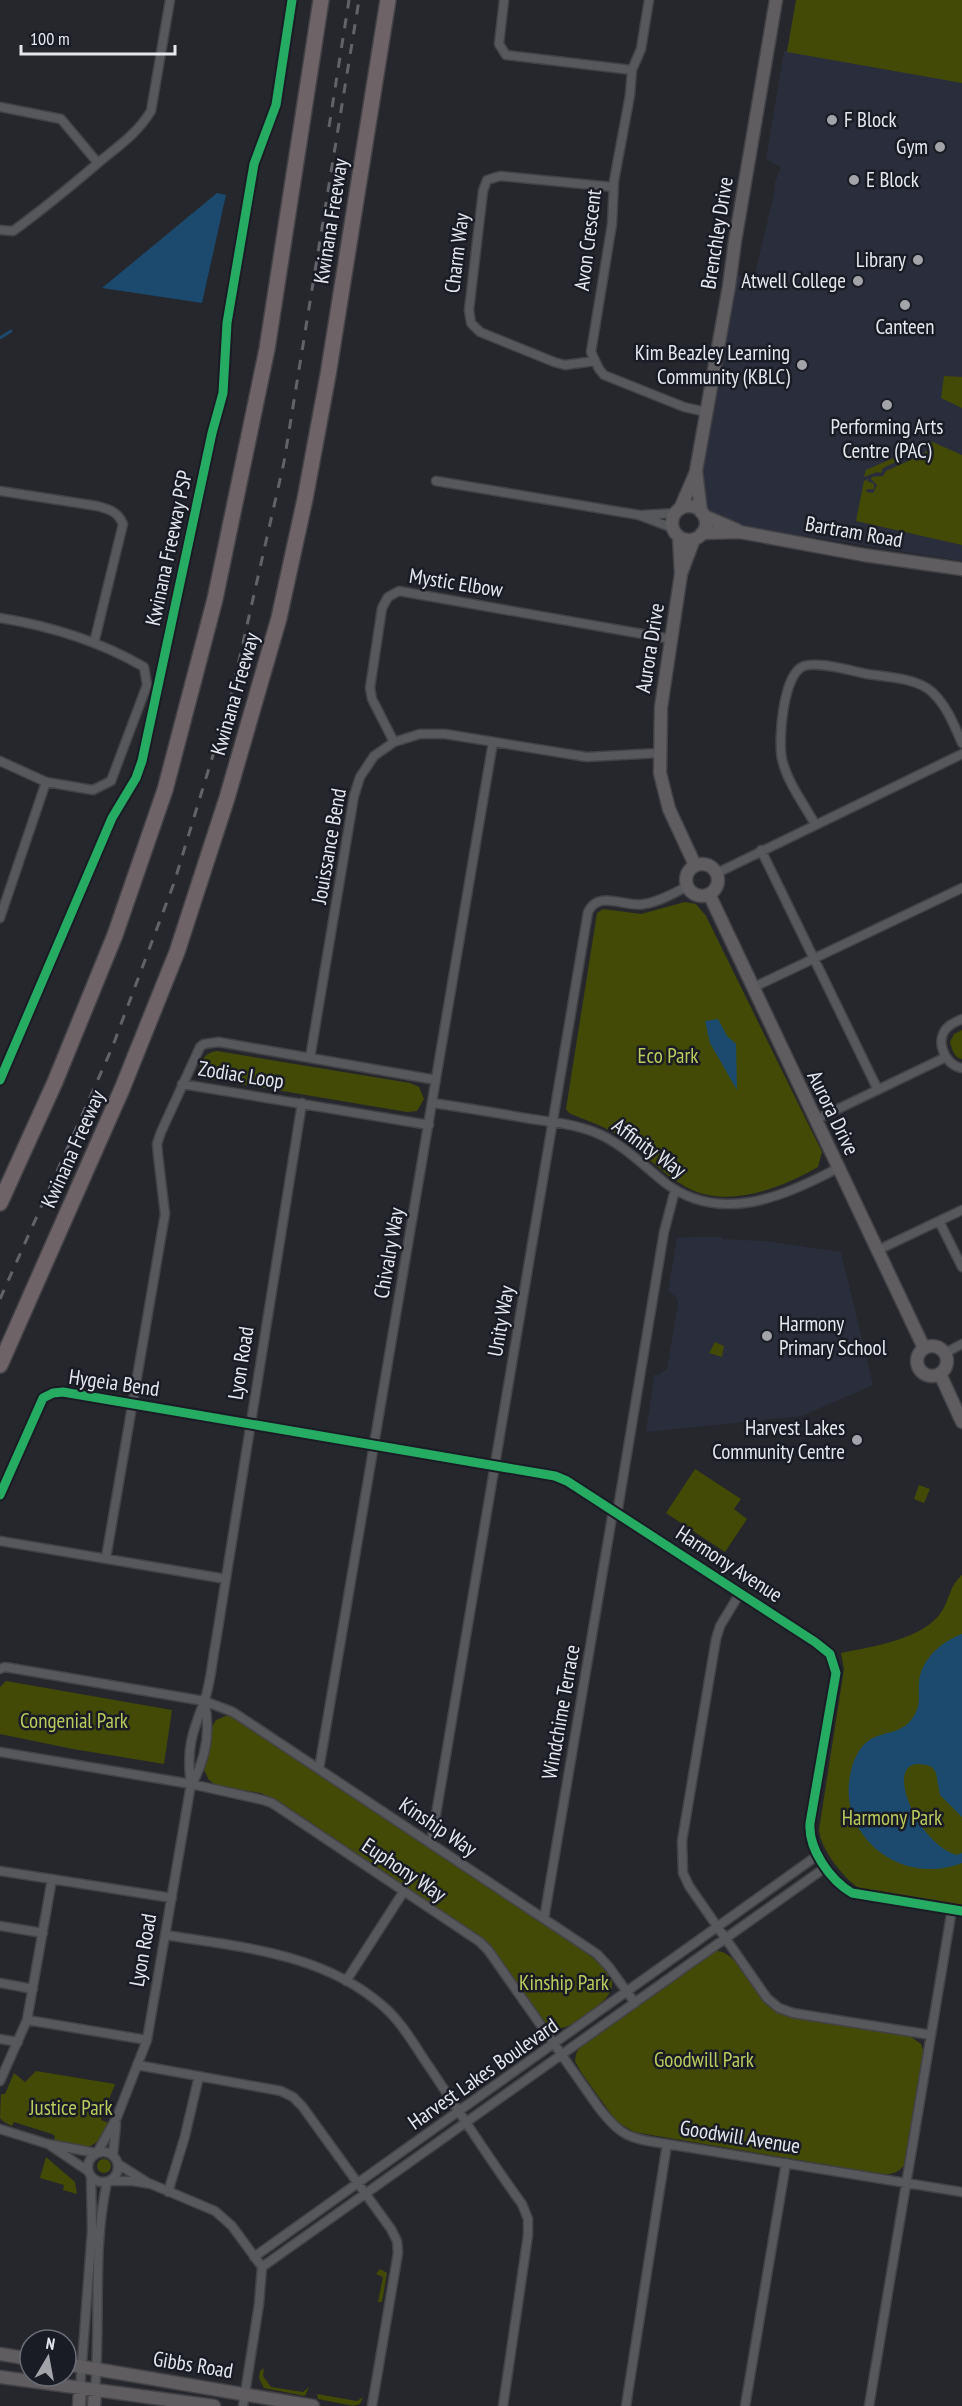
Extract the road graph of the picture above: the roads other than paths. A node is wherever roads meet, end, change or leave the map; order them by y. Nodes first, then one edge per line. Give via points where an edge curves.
1 (170, 0) edge
2 (321, 0) edge
3 (388, 0) edge
4 (504, 0) edge
5 (649, 0) edge
6 (776, 0) edge
7 (632, 70) junction
8 (0, 107) edge
9 (98, 163) junction
10 (613, 187) junction
11 (0, 231) edge
12 (595, 361) junction
13 (706, 412) junction
14 (696, 471) junction
15 (436, 482) dead end
16 (0, 491) edge
17 (678, 511) junction
18 (702, 514) junction
19 (639, 515) junction
20 (740, 532) junction
21 (676, 533) junction
22 (698, 536) junction
23 (962, 569) edge
24 (681, 574) junction
25 (0, 618) edge
26 (671, 639) junction
27 (94, 643) junction
28 (394, 742) junction
29 (493, 742) junction
30 (962, 743) edge
31 (659, 753) junction
32 (962, 754) edge
33 (0, 761) edge
34 (46, 782) junction
35 (815, 824) junction
36 (760, 850) junction
37 (695, 865) junction
38 (717, 873) junction
39 (688, 886) junction
40 (962, 888) edge
41 (4, 891) edge
42 (709, 894) junction
43 (0, 918) edge
44 (814, 958) junction
45 (752, 988) junction
46 (962, 1019) edge
47 (946, 1056) junction
48 (310, 1058) junction
49 (962, 1068) edge
50 (436, 1080) junction
51 (182, 1084) junction
52 (878, 1090) junction
53 (302, 1103) junction
54 (433, 1103) junction
55 (815, 1120) junction
56 (553, 1122) junction
57 (429, 1125) junction
58 (838, 1168) junction
59 (675, 1190) junction
60 (0, 1203) edge
61 (962, 1210) edge
62 (939, 1221) junction
63 (878, 1250) junction
64 (962, 1267) edge
65 (962, 1344) edge
66 (924, 1348) junction
67 (945, 1353) junction
68 (0, 1365) edge
69 (940, 1374) junction
70 (132, 1403) junction
71 (251, 1422) junction
72 (962, 1422) edge
73 (375, 1443) junction
74 (494, 1464) junction
75 (0, 1495) edge
76 (615, 1512) junction
77 (0, 1541) edge
78 (106, 1558) junction
79 (226, 1579) junction
80 (740, 1593) junction
81 (0, 1669) edge
82 (204, 1701) junction
83 (0, 1752) edge
84 (320, 1769) junction
85 (191, 1784) junction
86 (431, 1844) junction
87 (818, 1856) junction
88 (826, 1867) junction
89 (0, 1871) edge
90 (52, 1879) junction
91 (404, 1891) junction
92 (172, 1898) junction
93 (952, 1909) junction
94 (962, 1911) edge
95 (544, 1919) junction
96 (0, 1926) edge
97 (718, 1929) junction
98 (43, 1933) junction
99 (165, 1935) junction
100 (725, 1939) junction
101 (346, 1981) junction
102 (0, 1983) edge
103 (33, 1989) junction
104 (627, 1992) junction
105 (635, 2003) junction
106 (27, 2020) junction
107 (931, 2035) junction
108 (0, 2039) edge
109 (147, 2040) junction
110 (18, 2042) junction
111 (555, 2045) junction
112 (562, 2055) junction
113 (137, 2065) junction
114 (199, 2076) junction
115 (0, 2081) edge
116 (459, 2111) junction
117 (117, 2117) junction
118 (466, 2122) junction
119 (0, 2129) edge
120 (48, 2144) junction
121 (667, 2144) junction
122 (97, 2153) junction
123 (113, 2155) junction
124 (786, 2163) junction
125 (118, 2164) junction
126 (90, 2174) junction
127 (108, 2181) junction
128 (906, 2182) junction
129 (151, 2184) junction
130 (359, 2184) junction
131 (168, 2192) junction
132 (962, 2192) edge
133 (366, 2194) junction
134 (254, 2257) junction
135 (262, 2267) junction
136 (0, 2354) edge
137 (18, 2357) edge
138 (78, 2366) edge
139 (82, 2367) junction
140 (97, 2369) junction
141 (0, 2378) edge
142 (80, 2389) junction
143 (95, 2391) junction
144 (244, 2400) edge
145 (79, 2406) edge
146 (94, 2406) edge
147 (214, 2406) edge
148 (313, 2406) edge
149 (372, 2406) edge
150 (502, 2406) edge
151 (626, 2406) edge
152 (745, 2406) edge
153 (869, 2406) edge

1 - 9 street via 151,111 132,136
2 - 60 highway, Kwinana Freeway via 267,349 214,599 165,790 115,935
3 - 68 highway, Kwinana Freeway via 328,375 279,618 177,952 122,1089
4 - 7 street via 499,44 506,55
5 - 7 street, Avon Crescent
6 - 13 street, Brenchley Drive
7 - 10 street, Avon Crescent
8 - 9 street via 61,119
9 - 11 street via 13,231
10 - 12 street, Avon Crescent via 612,224 591,345
10 - 12 street, Charm Way via 500,176 487,180 469,310 471,323 480,332 543,358 565,365
12 - 13 street via 604,375
13 - 14 street, Brenchley Drive
14 - 17 street, Brenchley Drive
14 - 18 street, Brenchley Drive
15 - 19 street
16 - 27 street via 97,506 120,516 123,524
17 - 18 street via 691,507
17 - 19 street
17 - 21 street via 672,523
18 - 20 street, Bartram Road
18 - 22 street via 705,522
19 - 21 street
20 - 22 street, Bartram Road
20 - 23 street, Bartram Road
21 - 22 street via 684,539
21 - 24 street, Aurora Drive
22 - 24 street, Aurora Drive
24 - 26 street, Aurora Drive
25 - 27 street via 37,624
26 - 28 street, Mystic Elbow via 399,591 388,597 382,608 370,688
26 - 31 street, Aurora Drive
27 - 34 street via 144,667 147,685 111,781 93,790
28 - 29 street, Jouissance Bend via 420,734 445,734
28 - 48 street, Jouissance Bend via 374,756 357,786
29 - 31 street, Jouissance Bend via 586,757
29 - 50 street, Chivalry Way
30 - 35 street via 944,705 931,690 912,682 804,666 788,685 782,758
31 - 37 street, Aurora Drive via 669,809
32 - 35 street
33 - 34 street
34 - 41 street
35 - 36 street
36 - 38 street
36 - 44 street
37 - 38 street via 710,866
37 - 39 street via 688,872
38 - 42 street via 718,883
39 - 42 street via 699,896
39 - 56 street, Unity Way via 645,904 602,900 590,908
40 - 44 street
41 - 43 street
42 - 45 street, Aurora Drive
44 - 45 street
44 - 52 street
45 - 55 street, Aurora Drive
46 - 47 street via 947,1027 942,1038
47 - 49 street via 949,1063
47 - 52 street
48 - 50 street, Zodiac Loop
48 - 51 street, Zodiac Loop via 210,1043 200,1047
50 - 54 street, Chivalry Way
51 - 53 street, Zodiac Loop
51 - 70 street via 157,1144 165,1214
52 - 55 street
53 - 57 street, Zodiac Loop
53 - 71 street, Lyon Road
54 - 56 street, Affinity Way
54 - 57 street, Chivalry Way
55 - 58 street, Aurora Drive
56 - 59 street, Affinity Way via 596,1132
56 - 74 street, Unity Way
57 - 73 street, Chivalry Way
58 - 59 street, Affinity Way via 802,1187 764,1200 714,1203 692,1199
58 - 63 street, Aurora Drive
59 - 76 street, Windchime Terrace via 664,1232
61 - 62 street
62 - 63 street
62 - 64 street
63 - 66 street, Aurora Drive
65 - 67 street
66 - 67 street via 937,1346
66 - 69 street via 918,1354 918,1367 927,1375
67 - 69 street via 946,1366
69 - 72 street
70 - 71 street, Hygeia Bend
70 - 75 street, Hygeia Bend via 63,1392 43,1398
70 - 78 street
71 - 73 street, Harmony Avenue
71 - 79 street, Lyon Road
73 - 74 street, Harmony Avenue
73 - 84 street, Chivalry Way
74 - 76 street, Harmony Avenue via 555,1476
74 - 86 street, Unity Way
76 - 80 street, Harmony Avenue
76 - 95 street, Windchime Terrace
77 - 78 street
78 - 79 street
79 - 82 street, Lyon Road
80 - 87 street, Harmony Avenue via 815,1641 834,1662 836,1673 810,1823 810,1838
80 - 97 street via 716,1639 682,1841 683,1873
81 - 82 street, Kinship Way
82 - 84 street, Kinship Way via 232,1712
82 - 85 street, Lyon Road via 191,1740
82 - 85 street, Lyon Road via 207,1736 200,1768
83 - 85 street, Euphony Way
84 - 86 street, Kinship Way
85 - 91 street, Euphony Way via 272,1803
85 - 92 street, Lyon Road
86 - 95 street, Kinship Way
87 - 88 street, Harmony Avenue
87 - 97 street, Harvest Lakes Boulevard
88 - 93 street, Harmony Avenue via 852,1893
88 - 100 street, Harvest Lakes Boulevard
89 - 90 street
90 - 92 street
90 - 98 street
91 - 101 street
91 - 111 street, Euphony Way via 488,1950
92 - 99 street, Lyon Road
93 - 94 street, Harmony Avenue
93 - 107 street
95 - 104 street, Kinship Way via 597,1954
96 - 98 street
97 - 100 street
97 - 104 street, Harvest Lakes Boulevard
98 - 103 street
99 - 101 street via 281,1954
99 - 109 street, Lyon Road
100 - 105 street, Harvest Lakes Boulevard
100 - 107 street via 767,1998 779,2008
101 - 116 street via 386,2008
102 - 103 street
103 - 106 street
104 - 105 street, Kinship Way
104 - 111 street, Harvest Lakes Boulevard
105 - 112 street, Harvest Lakes Boulevard
106 - 109 street
106 - 110 street
107 - 128 street
108 - 110 street
109 - 113 street, Lyon Road
110 - 115 street
111 - 112 street, Goodwill Avenue
111 - 116 street, Harvest Lakes Boulevard
112 - 118 street, Harvest Lakes Boulevard
112 - 121 street, Goodwill Avenue via 614,2127 635,2138
113 - 114 street
113 - 117 street, Lyon Road
114 - 130 street via 281,2091 293,2097
114 - 131 street
116 - 118 street
116 - 130 street, Harvest Lakes Boulevard
117 - 122 street, Lyon Road
117 - 123 street, Lyon Road
118 - 133 street, Harvest Lakes Boulevard
118 - 150 street via 522,2204 528,2219
119 - 120 street
120 - 122 street
120 - 126 street
121 - 124 street, Goodwill Avenue
121 - 151 street
122 - 123 street
122 - 126 street via 89,2161
123 - 125 street
124 - 128 street, Goodwill Avenue
124 - 152 street
125 - 127 street via 117,2174
125 - 129 street
126 - 127 street via 98,2181
126 - 139 street via 92,2230
127 - 129 street
127 - 140 street via 101,2209 97,2276
128 - 132 street, Goodwill Avenue
128 - 153 street
129 - 131 street
130 - 133 street
130 - 134 street, Harvest Lakes Boulevard
131 - 134 street via 224,2217
133 - 135 street, Harvest Lakes Boulevard
133 - 149 street via 391,2229 398,2253
134 - 135 street
135 - 144 street
136 - 137 street
138 - 139 street, Gibbs Road
139 - 140 street, Gibbs Road
139 - 142 street
140 - 143 street
140 - 144 street, Gibbs Road
141 - 142 street, Gibbs Road
142 - 143 street, Gibbs Road
142 - 145 street
143 - 146 street
143 - 147 street, Gibbs Road
144 - 148 street, Gibbs Road

